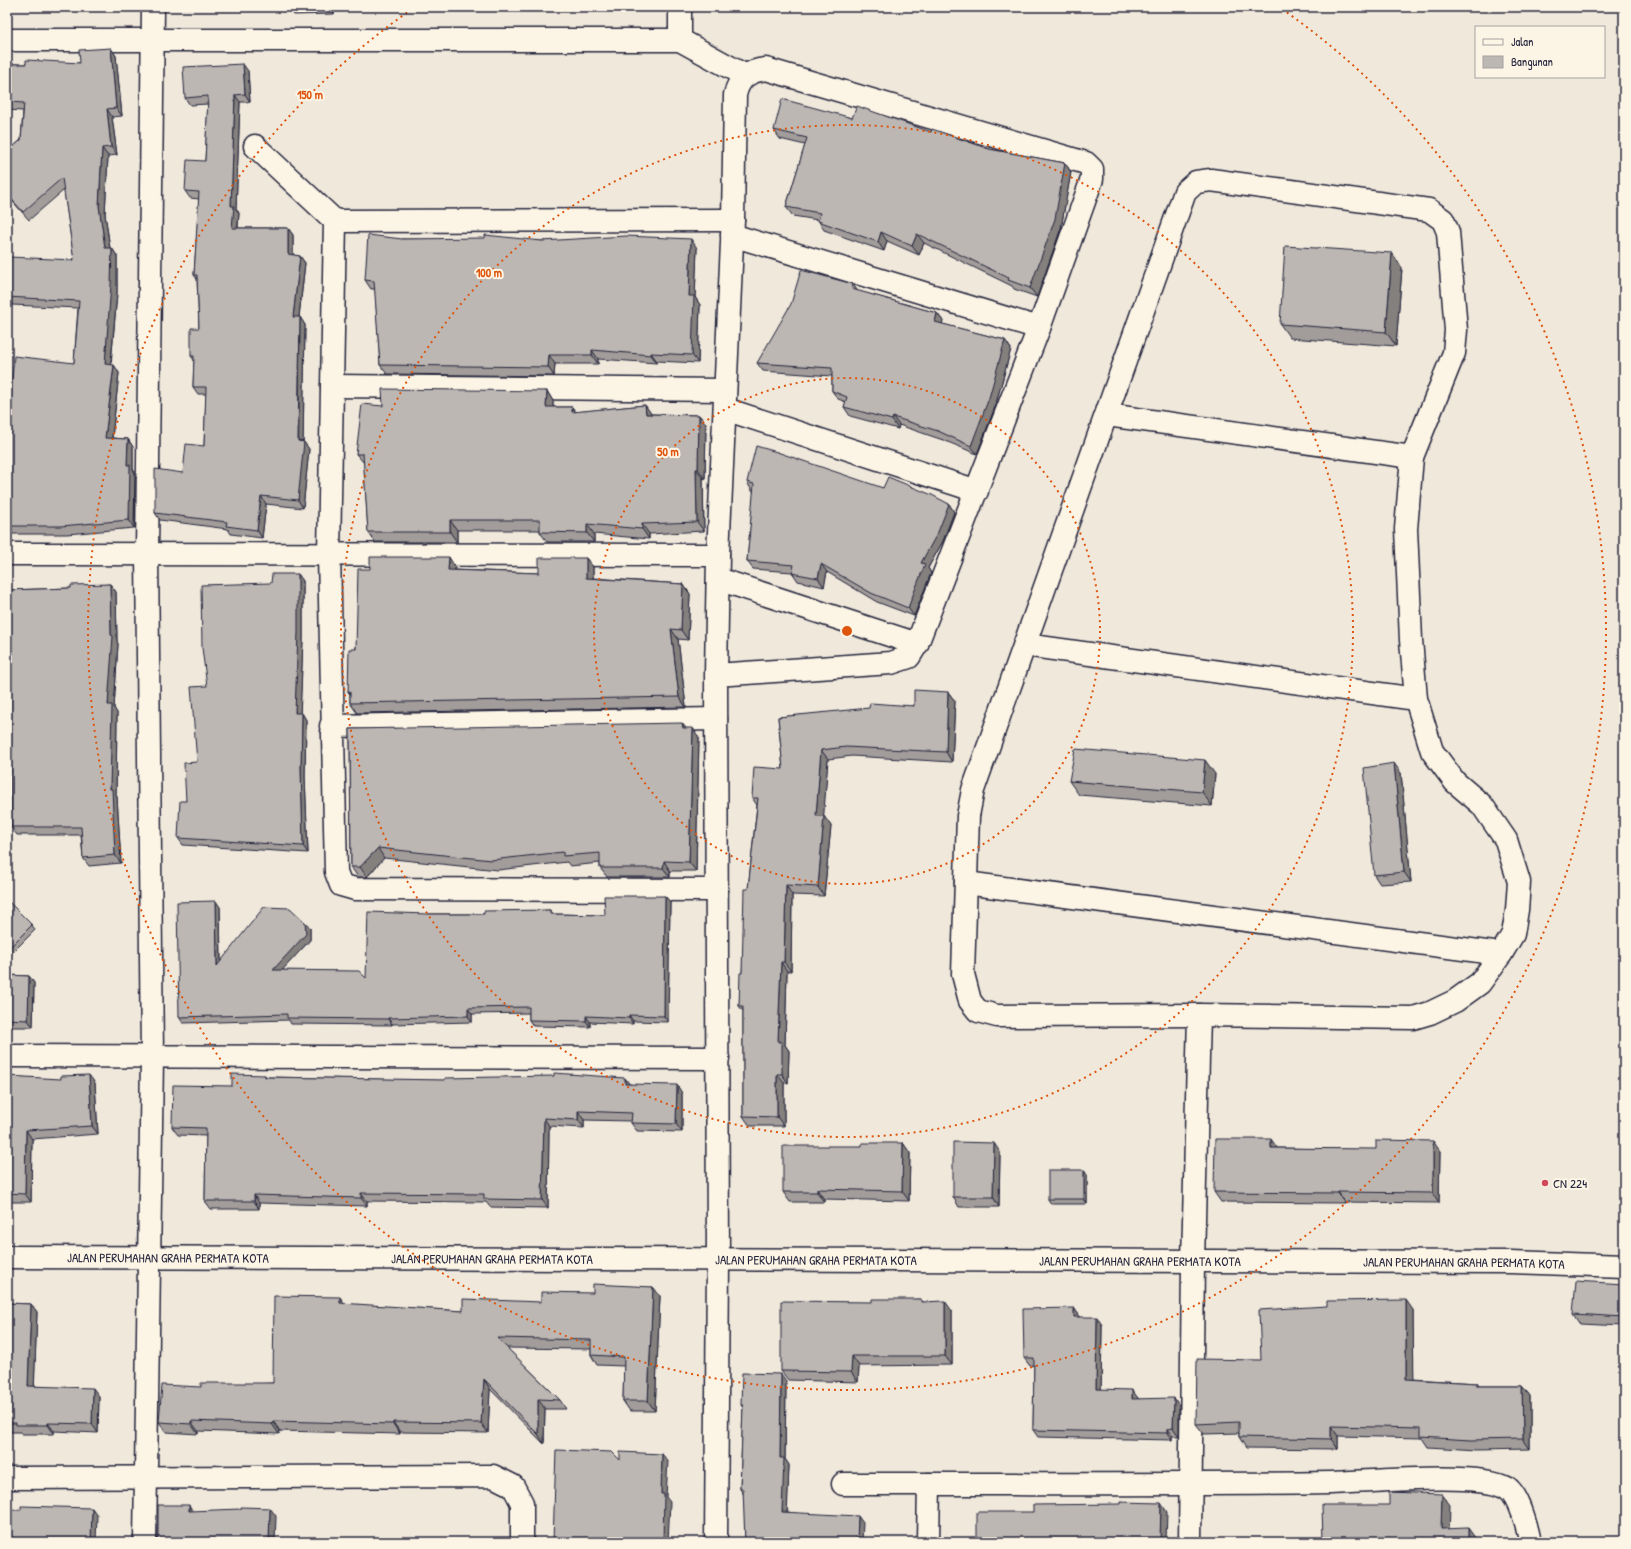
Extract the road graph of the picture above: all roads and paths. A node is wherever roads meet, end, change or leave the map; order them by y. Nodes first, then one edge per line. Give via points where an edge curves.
1 (153, 7) edge
2 (680, 7) edge
3 (7, 40) edge
4 (680, 40) junction
5 (152, 41) junction
6 (744, 76) junction
7 (255, 146) dead end
8 (335, 221) junction
9 (732, 227) junction
10 (1039, 328) junction
11 (332, 386) junction
12 (725, 400) junction
13 (1107, 415) junction
14 (1412, 457) junction
15 (977, 491) junction
16 (7, 554) edge
17 (147, 554) junction
18 (329, 554) junction
19 (718, 555) junction
20 (718, 578) junction
21 (917, 644) junction
22 (1025, 645) junction
23 (716, 675) junction
24 (1416, 699) junction
25 (716, 719) junction
26 (331, 726) junction
27 (966, 883) junction
28 (717, 890) junction
29 (1501, 954) junction
30 (1199, 1015) junction
31 (7, 1056) edge
32 (152, 1056) junction
33 (718, 1058) junction
34 (7, 1257) edge
35 (149, 1257) junction
36 (718, 1260) junction
37 (1193, 1262) junction
38 (1624, 1266) edge
39 (7, 1478) edge
40 (146, 1478) junction
41 (1190, 1483) junction
42 (843, 1484) dead end
43 (930, 1484) junction
44 (145, 1542) edge
45 (522, 1542) edge
46 (716, 1542) edge
47 (928, 1542) edge
48 (1190, 1542) edge
49 (1530, 1542) edge

1 - 5 street
2 - 4 street
3 - 5 street
4 - 5 street
4 - 6 street
5 - 17 street
6 - 9 street via 737,86 735,95
6 - 10 street via 753,71 766,69 1086,163 1092,169 1092,180
7 - 8 street
8 - 9 street
8 - 11 street
9 - 10 street
9 - 12 street
10 - 15 street
11 - 12 street
11 - 18 street
12 - 15 street
12 - 19 street
13 - 14 street
13 - 14 street via 1185,192 1196,182 1211,180 1429,210 1443,220 1448,232 1456,330 1454,353
13 - 22 street
14 - 24 street via 1406,529
15 - 21 street
16 - 17 street
17 - 18 street
17 - 32 street
18 - 19 street
18 - 26 street
19 - 20 street
20 - 21 street
20 - 23 street
21 - 23 street via 909,657 891,663
22 - 24 street
22 - 27 street via 973,790 968,816
23 - 25 street
24 - 29 street via 1432,751 1455,782 1482,805 1506,840 1518,882 1517,910 1513,934
25 - 26 street
25 - 28 street
26 - 28 street via 336,872 341,885 355,889
27 - 29 street
27 - 30 street via 963,974 970,1001 978,1010 997,1016
28 - 33 street
29 - 30 street via 1480,983 1455,1001 1413,1018
30 - 37 street
31 - 32 street
32 - 33 street
32 - 35 street
33 - 36 street
34 - 35 street, JALAN PERUMAHAN GRAHA PERMATA KOTA
35 - 36 street, JALAN PERUMAHAN GRAHA PERMATA KOTA
35 - 40 street
36 - 37 street, JALAN PERUMAHAN GRAHA PERMATA KOTA
36 - 46 street
37 - 38 street, JALAN PERUMAHAN GRAHA PERMATA KOTA via 1511,1262
37 - 41 street
39 - 40 street
40 - 44 street
40 - 45 street via 493,1476 513,1486 522,1503
41 - 43 street
41 - 48 street
41 - 49 street via 1331,1483 1460,1479 1490,1482 1506,1487 1513,1494
42 - 43 street
43 - 47 street

